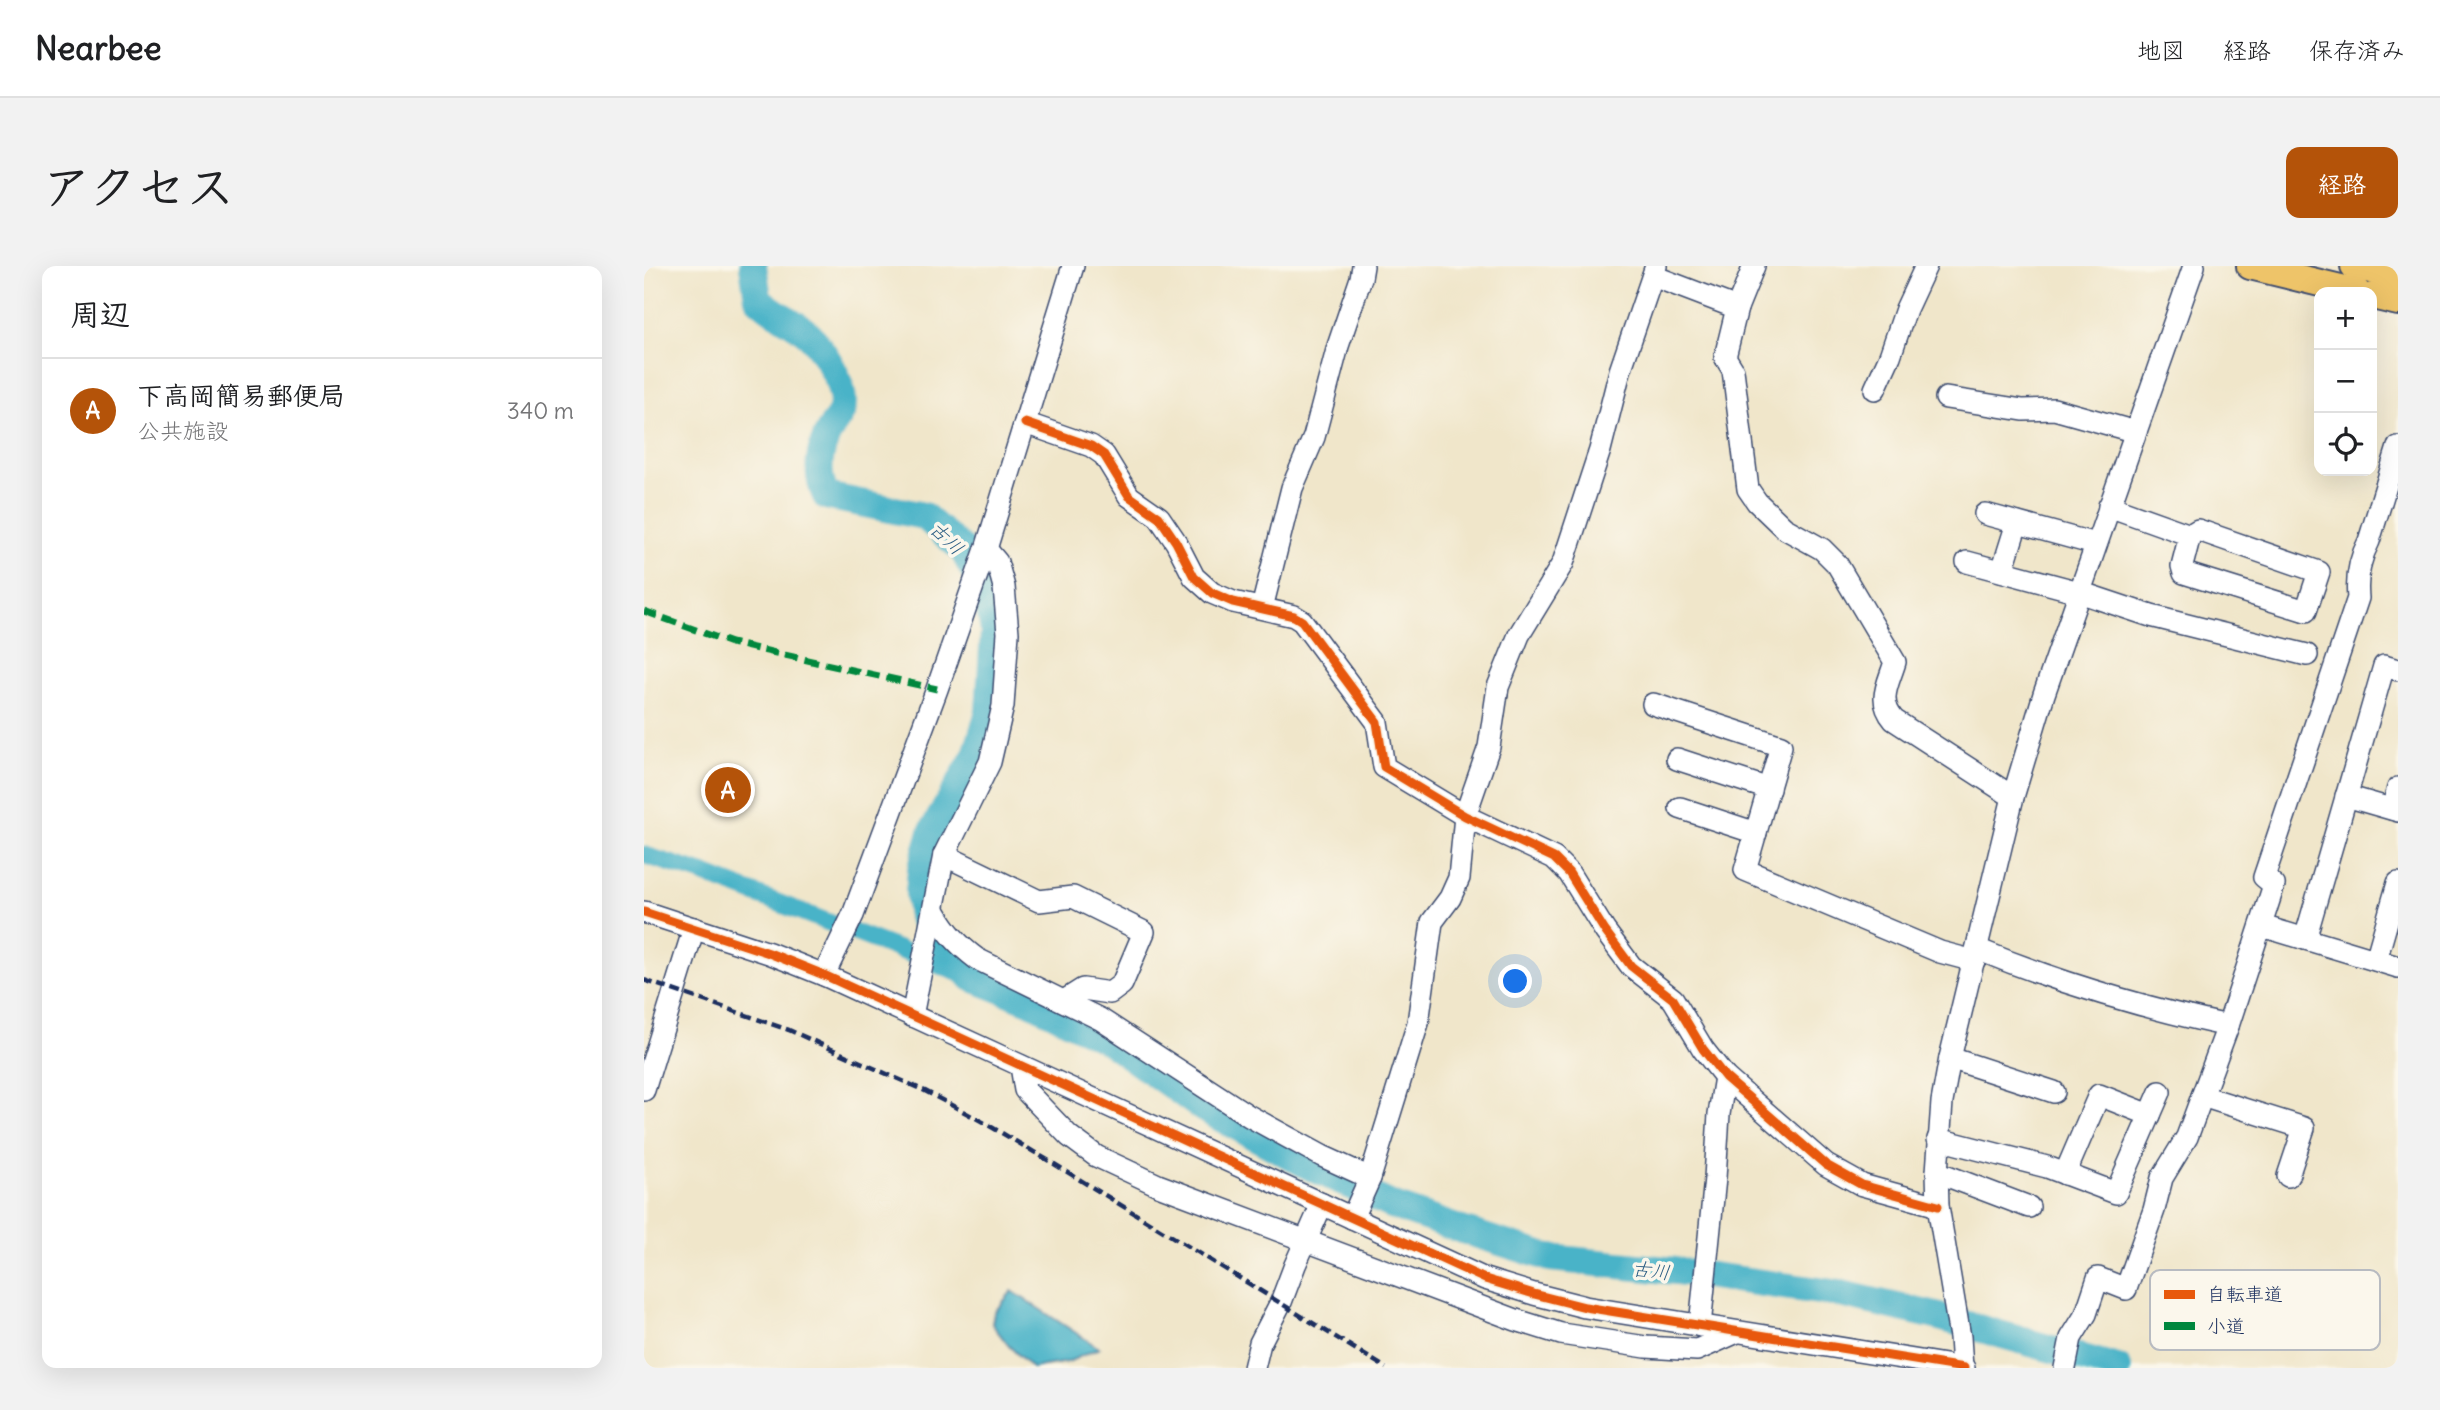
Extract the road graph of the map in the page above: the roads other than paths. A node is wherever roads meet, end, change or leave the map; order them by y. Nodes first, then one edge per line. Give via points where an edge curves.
1 (1073, 266) edge
2 (1363, 266) edge
3 (1754, 266) edge
4 (1926, 266) edge
5 (2194, 266) edge
6 (2250, 266) edge
7 (2354, 266) edge
8 (1655, 271) edge
9 (2398, 276) edge
10 (2336, 287) edge
11 (2377, 297) edge
12 (2398, 302) edge
13 (1737, 308) junction
14 (1875, 389) dead end
15 (1946, 398) dead end
16 (1025, 423) junction
17 (2136, 432) junction
18 (2398, 447) edge
19 (2109, 506) junction
20 (1985, 514) dead end
21 (2017, 523) junction
22 (2190, 535) junction
23 (2095, 544) junction
24 (984, 553) junction
25 (1967, 562) dead end
26 (2002, 571) junction
27 (2079, 592) junction
28 (1262, 608) junction
29 (2307, 655) dead end
30 (2398, 670) edge
31 (1653, 704) dead end
32 (1677, 759) dead end
33 (2398, 788) edge
34 (1769, 789) junction
35 (2346, 796) junction
36 (2012, 797) junction
37 (1680, 808) dead end
38 (2395, 810) edge
39 (1465, 816) junction
40 (1756, 833) junction
41 (944, 855) junction
42 (2398, 883) edge
43 (644, 912) edge
44 (934, 913) junction
45 (2262, 926) junction
46 (694, 928) junction
47 (2305, 939) junction
48 (1975, 955) junction
49 (2376, 960) junction
50 (2398, 967) edge
51 (824, 975) junction
52 (1064, 1001) junction
53 (912, 1016) junction
54 (2228, 1026) junction
55 (1950, 1058) junction
56 (1021, 1066) junction
57 (1725, 1077) junction
58 (644, 1089) edge
59 (2054, 1092) dead end
60 (2160, 1092) dead end
61 (2202, 1096) junction
62 (2150, 1115) junction
63 (1938, 1139) junction
64 (1937, 1172) junction
65 (2065, 1174) junction
66 (2288, 1176) dead end
67 (1369, 1180) junction
68 (1322, 1205) junction
69 (1938, 1206) junction
70 (2029, 1207) dead end
71 (1355, 1211) junction
72 (1306, 1240) junction
73 (1700, 1326) junction
74 (1737, 1332) junction
75 (2065, 1367) edge
76 (1254, 1368) edge
77 (1963, 1368) edge

1 - 16 street
2 - 28 street via 1314,437 1292,488
3 - 13 street
4 - 14 street
5 - 17 street
6 - 10 main road
7 - 9 main road
8 - 13 street
8 - 39 street via 1563,563 1519,635 1498,687 1489,747
11 - 12 main road
13 - 36 street via 1725,357 1733,370 1748,489 1784,528 1822,549 1837,564 1895,662 1884,699 1894,720
15 - 17 street via 2023,410 2054,408
16 - 24 street
16 - 28 street via 1091,446 1104,456 1129,496 1159,517 1195,577 1212,593
17 - 19 street
18 - 45 street via 2362,556 2356,580 2358,598 2264,877 2274,885
19 - 22 street
19 - 23 street
20 - 21 street
21 - 23 street
21 - 26 street
22 - 22 street via 2198,530 2319,572 2306,611 2184,573
23 - 27 street
24 - 41 street via 997,562 1004,587 1008,633 1003,706 990,762
24 - 51 street via 853,915
25 - 26 street
26 - 27 street
27 - 29 street via 2151,616
27 - 36 street
28 - 39 street via 1302,621 1377,722 1384,767
30 - 35 street via 2384,666
31 - 34 street via 1781,746
32 - 34 street
33 - 38 street
34 - 40 street
35 - 38 street
35 - 47 street
36 - 48 street
37 - 40 street
39 - 57 street via 1554,858 1569,873 1631,966 1673,999
39 - 67 street via 1460,878 1432,922 1418,1023
40 - 48 street via 1745,870 1940,952
41 - 44 street
41 - 52 street via 1039,901 1073,897 1144,932 1122,984 1110,993 1083,989
42 - 49 street
43 - 46 street
44 - 52 street via 953,939 977,959
44 - 53 street
45 - 47 street
45 - 54 street
46 - 51 street
46 - 58 street
47 - 49 street
48 - 54 street
48 - 55 street
49 - 50 street
51 - 53 street
52 - 67 street via 1101,1019 1249,1116
53 - 56 street
54 - 61 street
55 - 59 street
55 - 63 street
56 - 68 street
56 - 72 street via 1025,1090 1069,1136 1096,1156 1158,1185
57 - 69 street via 1826,1165 1862,1185
57 - 73 street
60 - 62 street
61 - 66 street via 2304,1128
61 - 75 street via 2187,1137 2162,1178 2126,1289 2098,1279 2086,1314 2071,1338
62 - 65 street via 2099,1095
62 - 65 street via 2116,1194
63 - 64 street
63 - 65 street
64 - 69 street
64 - 70 street
67 - 71 street
68 - 71 street
68 - 72 street
69 - 77 street
71 - 73 street via 1485,1279 1585,1307
72 - 74 street via 1561,1334 1697,1350
72 - 76 street via 1260,1343
73 - 74 street
74 - 77 street

